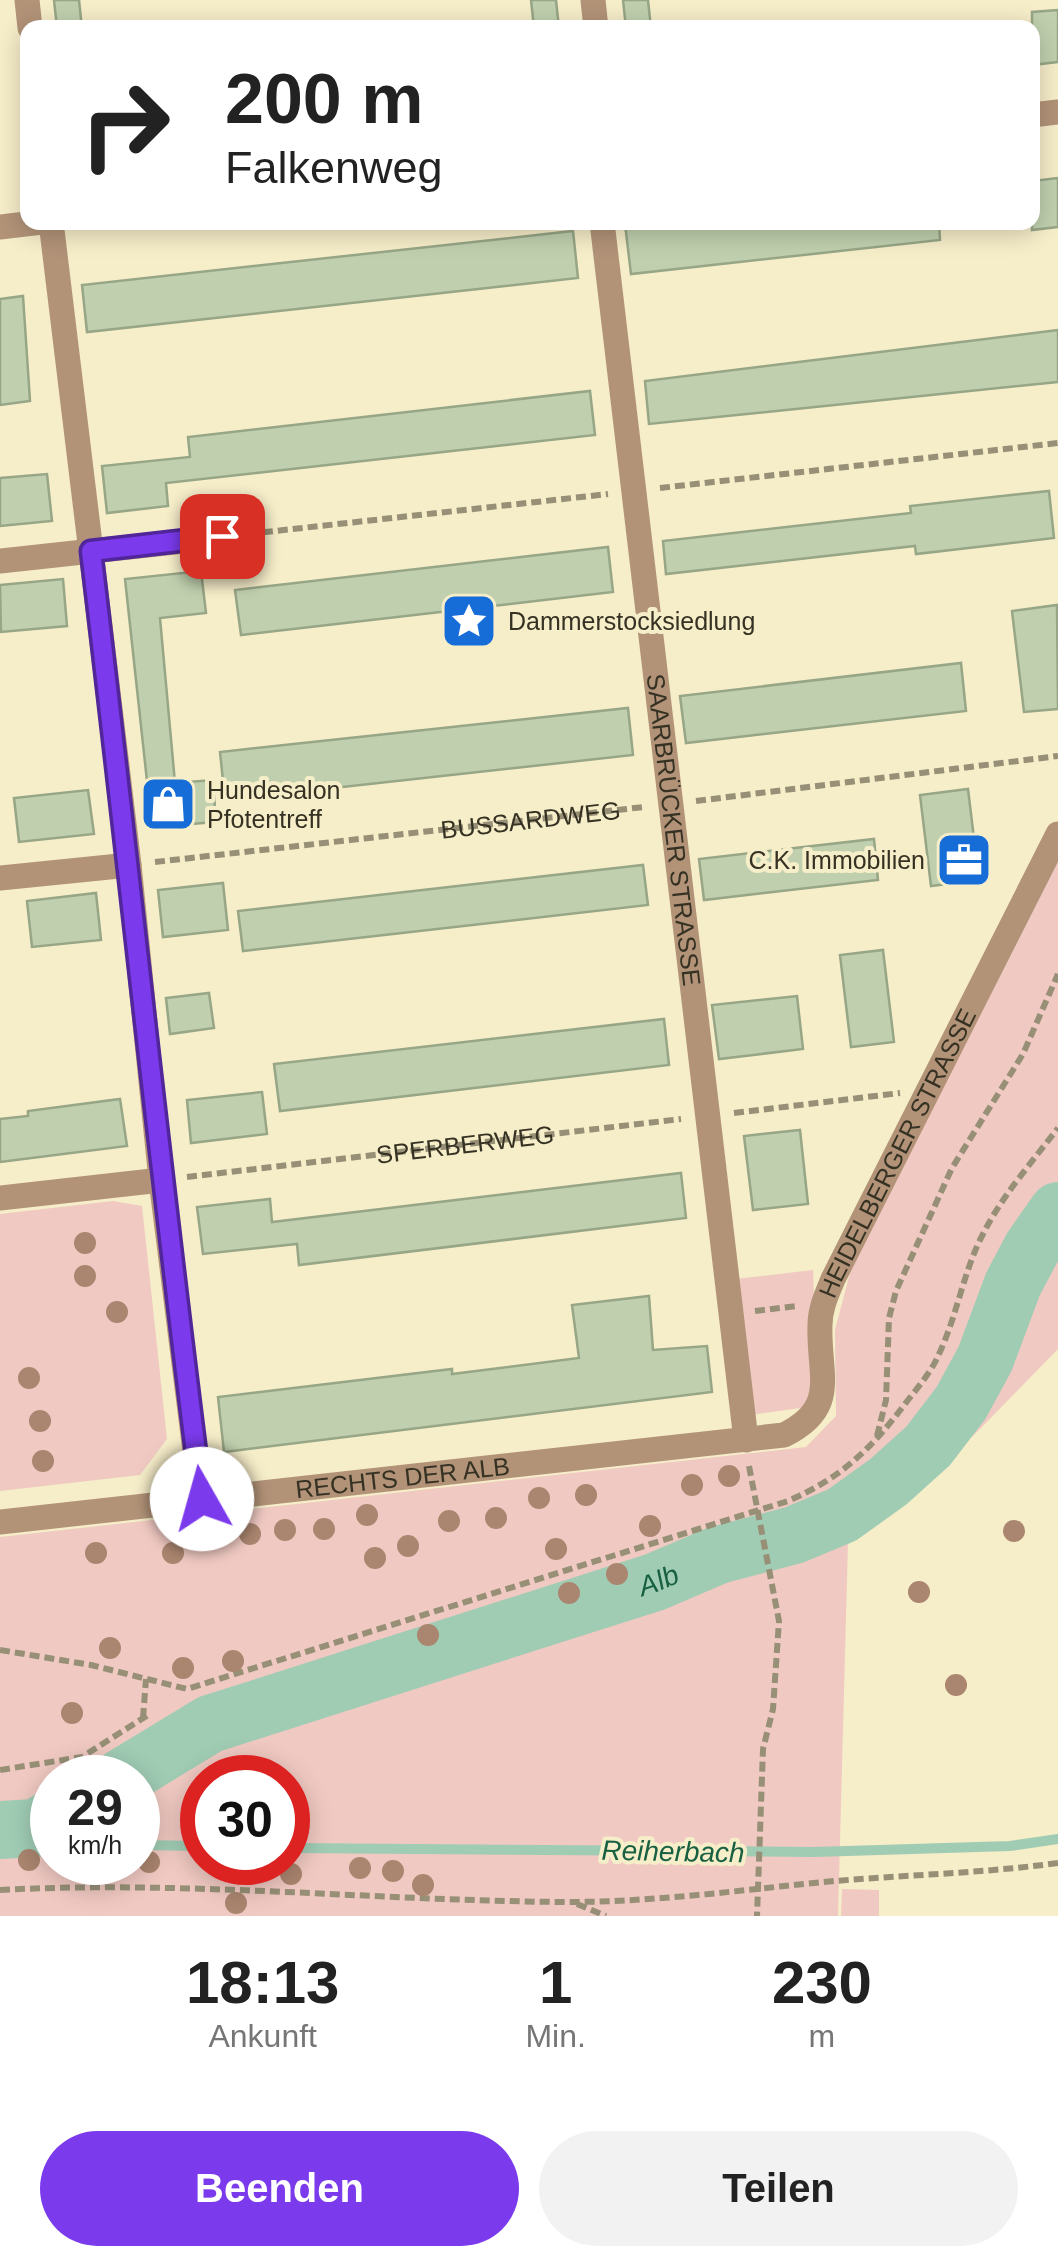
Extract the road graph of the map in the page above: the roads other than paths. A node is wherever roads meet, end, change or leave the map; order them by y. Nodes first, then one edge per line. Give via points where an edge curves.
1 (53, 230) edge
2 (603, 230) edge
3 (223, 547) dead end
4 (91, 551) junction
5 (0, 560) edge
6 (1058, 834) edge
7 (128, 864) junction
8 (0, 878) edge
9 (161, 1180) junction
10 (0, 1198) edge
11 (747, 1453) junction
12 (202, 1499) junction
13 (0, 1522) edge

1 - 4 street
2 - 11 street, SAARBRÜCKER STRASSE
3 - 4 street via 222,536
4 - 5 street
4 - 7 street
6 - 11 street, HEIDELBERGER STRASSE via 823,1303 824,1387 816,1411 800,1428
7 - 8 street
7 - 9 street
9 - 10 street
9 - 12 street
11 - 12 street, RECHTS DER ALB
12 - 13 street, RECHTS DER ALB

